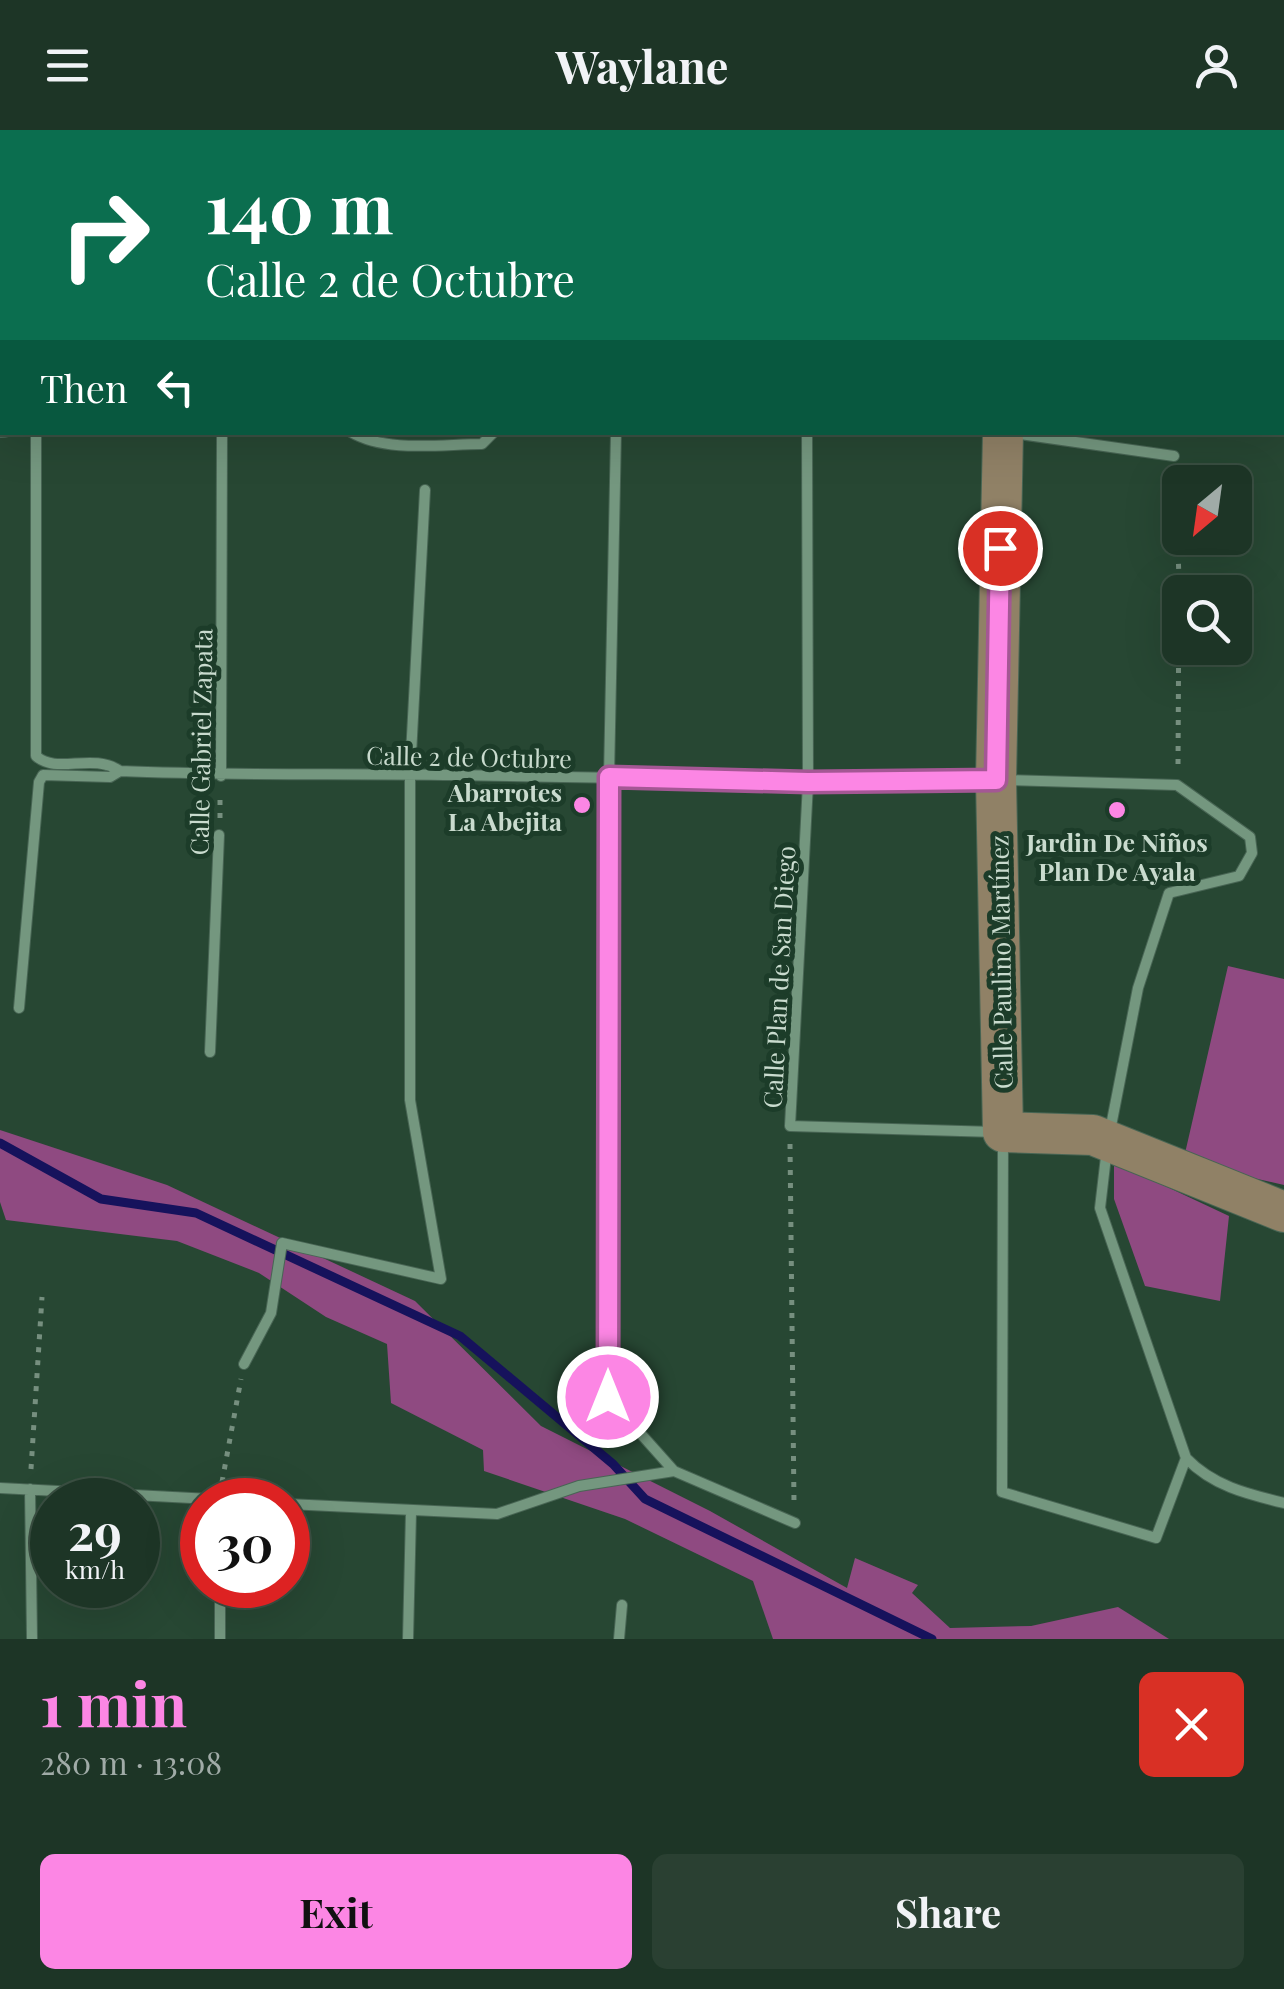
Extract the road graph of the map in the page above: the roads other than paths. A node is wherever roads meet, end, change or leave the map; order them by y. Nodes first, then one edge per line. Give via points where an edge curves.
1 (36, 435) edge
2 (222, 435) edge
3 (355, 435) edge
4 (491, 435) edge
5 (616, 435) edge
6 (807, 435) edge
7 (1004, 435) edge
8 (1025, 435) edge
9 (1174, 456) road end
10 (425, 490) dead end
11 (120, 771) junction
12 (410, 774) junction
13 (221, 776) junction
14 (609, 777) junction
15 (996, 780) junction
16 (808, 782) junction
17 (219, 835) road end
18 (20, 1008) dead end
19 (210, 1052) dead end
20 (1003, 1132) junction
21 (1108, 1144) junction
22 (1284, 1212) edge
23 (244, 1364) road end
24 (1186, 1458) junction
25 (674, 1472) junction
26 (0, 1488) edge
27 (30, 1489) edge
28 (1284, 1504) edge
29 (310, 1505) edge
30 (411, 1512) junction
31 (794, 1523) road end
32 (622, 1606) dead end
33 (32, 1608) edge
34 (220, 1608) edge
35 (32, 1639) edge
36 (220, 1639) edge
37 (408, 1639) edge
38 (619, 1639) edge

1 - 11 street, Calle 2 de Octubre via 36,756 106,761
2 - 13 street, Calle Gabriel Zapata
3 - 4 street via 366,442 482,444
5 - 14 street
6 - 16 street, Calle Plan de San Diego
7 - 15 street, Calle Paulino Martínez
8 - 9 street
10 - 12 street
11 - 13 street, Calle 2 de Octubre
11 - 18 street, Calle 2 de Octubre via 110,777 44,775 38,782
12 - 13 street, Calle 2 de Octubre
12 - 14 street, Calle 2 de Octubre
12 - 23 street via 410,1100 441,1279 282,1243 272,1313
14 - 16 street, Calle 2 de Octubre
14 - 25 street via 608,1397
15 - 16 street, Calle 2 de Octubre
15 - 20 street, Calle Paulino Martínez
15 - 21 street, Calle 2 de Octubre via 1178,784 1250,837 1252,853 1239,876 1170,892 1138,988
16 - 20 street, Calle Plan de San Diego via 790,1126
17 - 19 street, Calle Gabriel Zapata
20 - 21 street via 1093,1135
20 - 24 street, Calle Paulino Martínez via 1002,1492 1156,1538
21 - 22 street
21 - 24 street via 1100,1208
24 - 28 street via 1221,1485
25 - 30 street via 579,1486 497,1514
25 - 31 street
26 - 27 street
29 - 30 street
30 - 37 street
32 - 38 street
33 - 35 street
34 - 36 street

